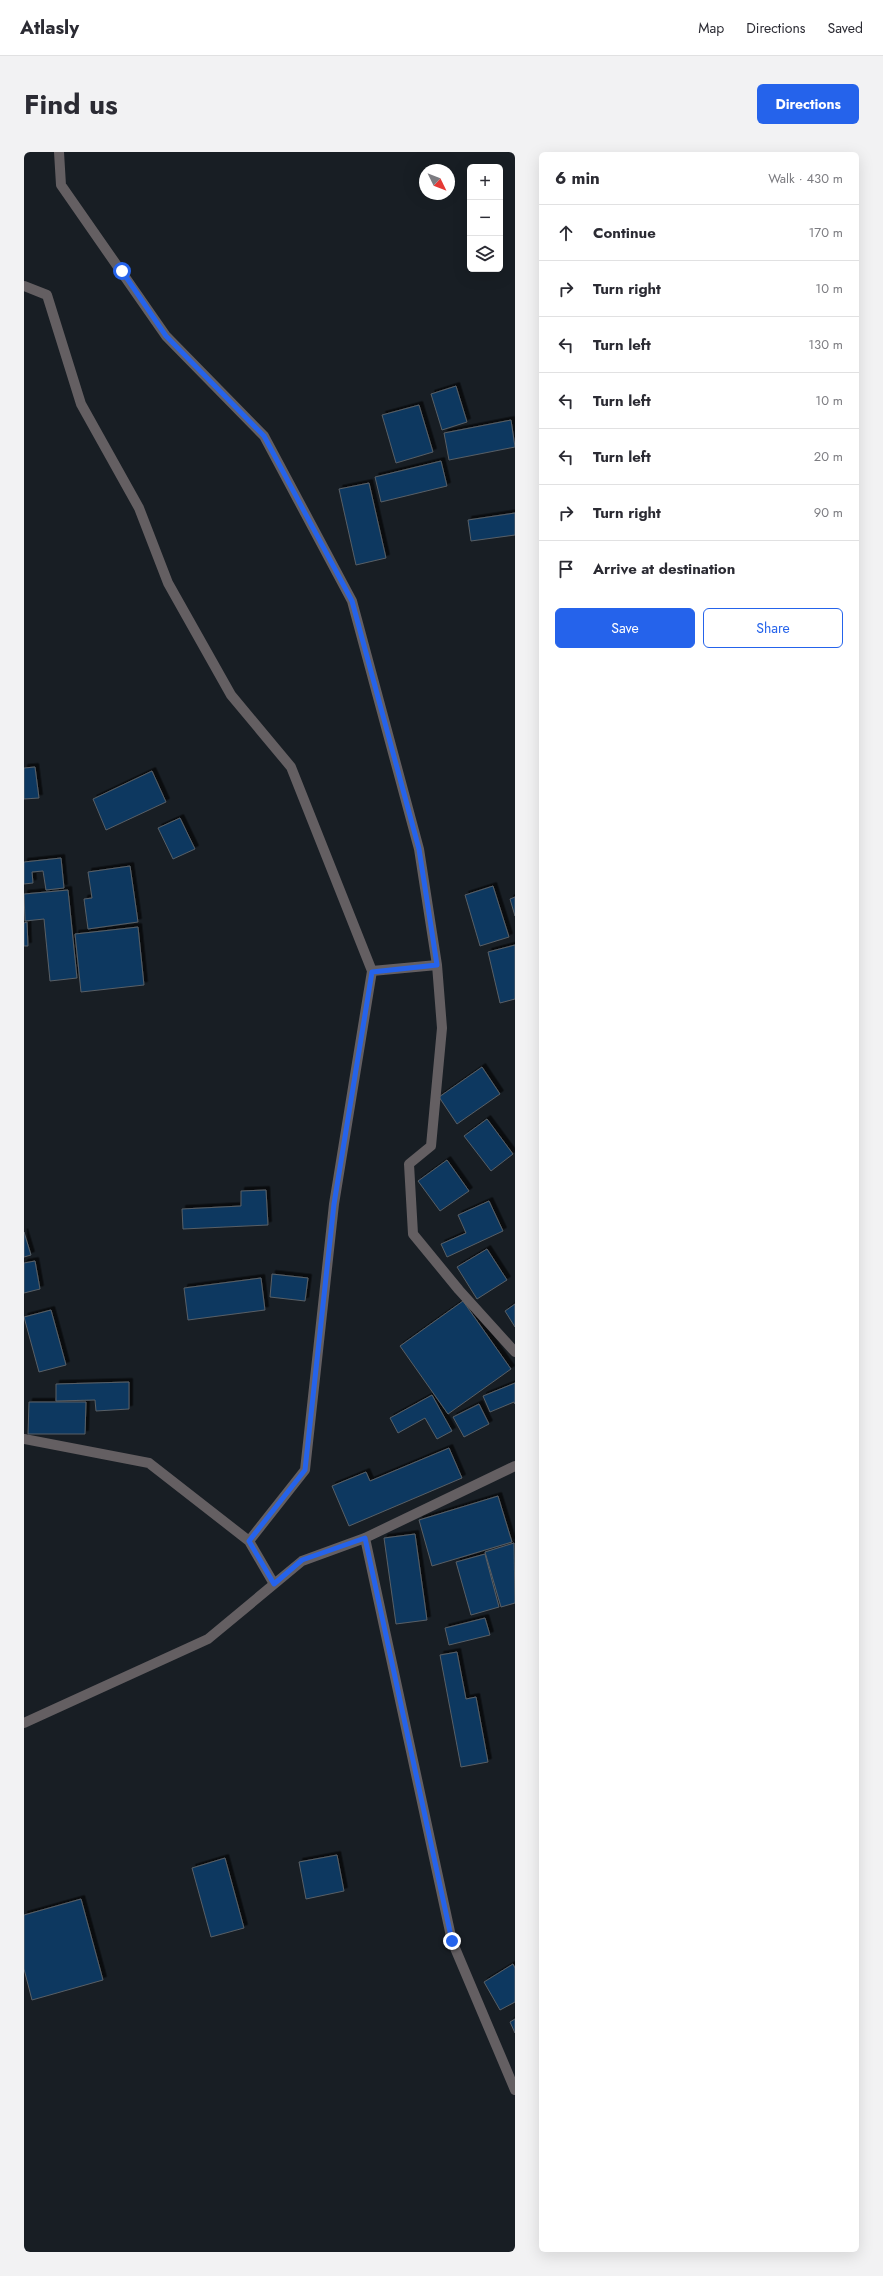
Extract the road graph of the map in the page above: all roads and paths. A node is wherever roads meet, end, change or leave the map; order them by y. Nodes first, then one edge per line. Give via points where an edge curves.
1 (59, 152) edge
2 (24, 286) edge
3 (437, 965) junction
4 (372, 972) junction
5 (515, 1352) edge
6 (24, 1439) edge
7 (515, 1466) edge
8 (365, 1538) junction
9 (249, 1541) junction
10 (274, 1584) junction
11 (24, 1723) edge
12 (515, 2090) edge

1 - 3 street via 61,185 166,336 264,436 352,601 419,849
2 - 4 street via 47,295 81,404 139,508 168,583 231,696 290,767
3 - 4 street
3 - 5 street via 442,1028 434,1115 431,1146 409,1164 412,1234
4 - 9 street via 334,1204 305,1470
6 - 9 street via 149,1463
7 - 8 street
8 - 10 street via 302,1560
8 - 12 street via 452,1941
9 - 10 street
10 - 11 street via 208,1639

